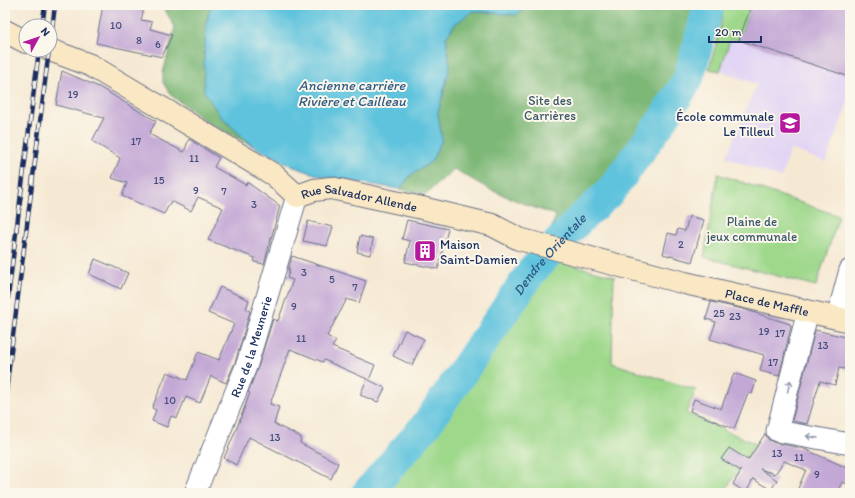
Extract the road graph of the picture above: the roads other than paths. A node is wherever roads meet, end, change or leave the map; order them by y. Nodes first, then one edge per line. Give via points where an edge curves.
1 (5, 31) edge
2 (18, 38) edge
3 (58, 53) edge
4 (297, 196) junction
5 (850, 270) edge
6 (698, 286) joint
7 (808, 311) junction
8 (843, 319) edge
9 (850, 444) edge
10 (195, 493) edge

1 - 2 street
3 - 4 street, Rue Salvador Allende via 110,76 274,175
4 - 6 street, Rue Salvador Allende via 331,188 492,225 519,239
4 - 10 street, Rue de la Meunerie via 247,364
5 - 8 street, Place de Maffle
6 - 7 street, Place de Maffle
7 - 8 street, Place de Maffle
9 -> 7 street via 777,431

